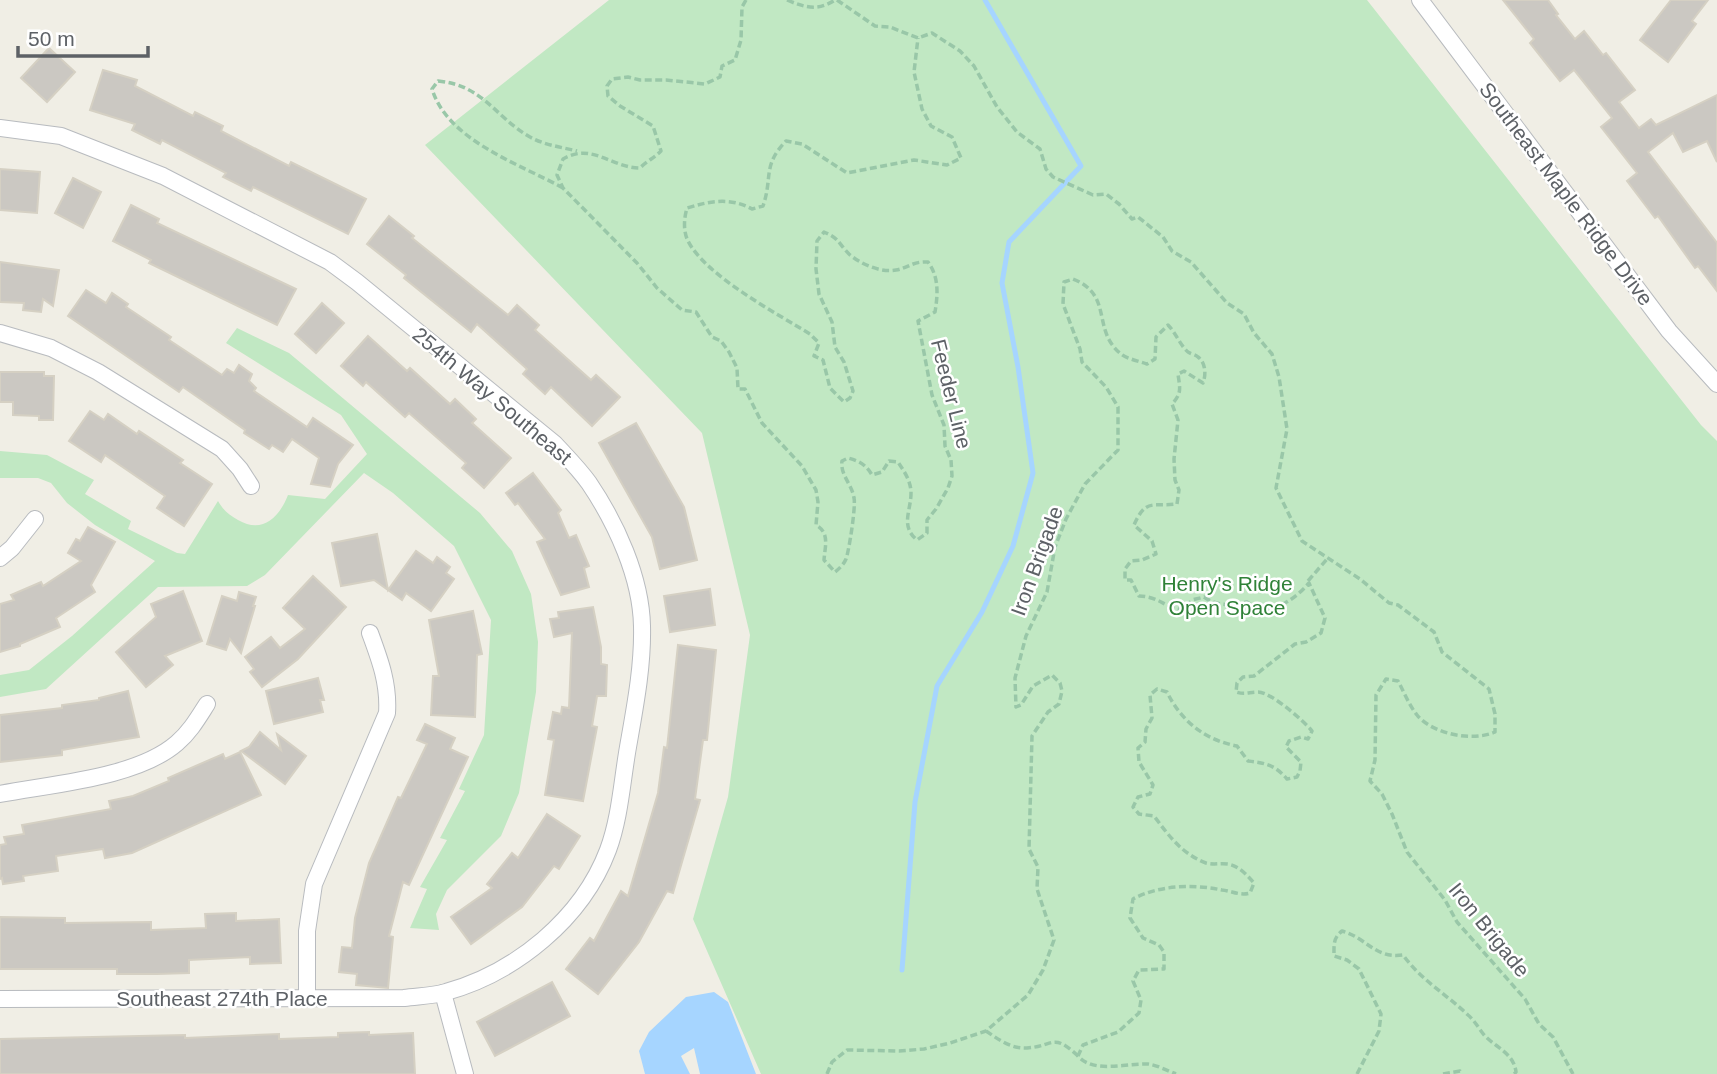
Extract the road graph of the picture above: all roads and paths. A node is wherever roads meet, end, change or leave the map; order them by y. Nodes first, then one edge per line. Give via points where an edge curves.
1 (746, 0) edge
2 (787, 0) edge
3 (836, 0) edge
4 (1420, 0) edge
5 (918, 38) junction
6 (0, 128) edge
7 (579, 152) junction
8 (563, 188) junction
9 (0, 333) edge
10 (1717, 384) edge
11 (251, 486) dead end
12 (35, 519) dead end
13 (0, 558) edge
14 (1327, 559) junction
15 (1308, 583) junction
16 (370, 633) dead end
17 (207, 705) dead end
18 (0, 794) edge
19 (443, 993) junction
20 (0, 999) edge
21 (307, 999) junction
22 (986, 1031) junction
23 (1078, 1056) junction
24 (464, 1074) edge
25 (827, 1074) edge
26 (1176, 1074) edge
27 (1357, 1074) edge
28 (1443, 1074) edge
29 (1461, 1074) edge
30 (1514, 1074) edge
31 (1573, 1074) edge

1 - 7 path via 735,60 722,66 720,78 705,84 620,78 607,86 608,96 653,126 661,151 655,158 640,168 628,168
2 - 3 path via 823,8
3 - 5 path, Iron Brigade via 875,26
4 - 10 street, Southeast Maple Ridge Drive via 1669,331
5 - 8 path, Feeder Line via 914,72 922,109 931,126 952,137 961,158 947,165 914,160 847,173 802,144 786,141 774,153 763,206 752,209 722,200 702,203 687,208 684,219 688,240 711,270 820,343 814,356 823,360 830,388 844,402 853,391 819,294 817,241 824,232 878,269 895,271 928,261 935,271 938,297 935,312 918,321 952,475 927,520 927,533 917,540 907,524 911,492 898,462 889,461 872,475 866,466 848,458 841,468 852,487 854,515 846,558 839,570 830,569 824,560 827,536 816,525 816,490 802,466 762,423 745,389 738,389 737,368 729,352 712,337 696,312 682,310 657,288
5 - 14 path, Iron Brigade via 932,33 960,51 1017,132 1040,149 1053,177 1093,195 1106,194 1132,219 1138,217 1164,237 1172,251 1191,262 1227,303 1244,314 1272,354 1279,377 1287,429 1276,488 1302,541
6 - 19 street, 254th Way Southeast via 61,136 163,176 330,262 555,444 589,483 610,517 636,586 642,625 639,676 608,851 593,880 557,926 508,966
7 - 8 path via 559,166 557,175
7 - 8 path via 528,136 481,95 452,82 438,81 432,89 445,115 481,146
9 - 11 street via 51,348 98,372 222,449
12 - 13 street
14 - 15 path
14 - 31 path, Iron Brigade via 1434,632 1442,652 1489,689 1494,732 1468,737 1448,734 1419,718 1398,681 1385,679 1376,695 1375,760 1370,781 1382,794 1407,852 1457,922 1525,999
15 - 22 path, Iron Brigade via 1284,606 1261,612 1247,602 1225,606 1204,597 1192,600 1184,610 1170,609 1154,597 1139,596 1132,580 1125,580 1131,561 1156,554 1152,541 1134,525 1141,511 1149,505 1177,504 1174,458 1178,420 1171,404 1182,389 1178,374 1184,371 1203,383 1204,365 1168,325 1156,337 1155,359 1147,363 1122,355 1106,334 1095,293 1073,279 1064,282 1063,304 1082,362 1118,407 1118,450 1085,484 1066,519 1055,547 1047,592 1026,636 1015,678 1016,707 1033,686 1052,675 1062,691 1059,704 1032,736 1030,849 1054,940 1028,995
15 - 23 path via 1325,618 1321,633 1294,644 1254,676 1243,677 1236,692 1269,694 1305,722 1312,732 1308,739 1289,741 1286,747 1301,762 1297,777 1287,779 1277,767 1248,761 1237,746 1187,724 1167,692 1157,689 1150,695 1152,718 1145,742 1138,748 1139,762 1153,785 1150,794 1138,797 1133,807 1139,814 1154,816 1175,844 1194,858 1230,864 1254,883 1244,895 1182,887 1149,891 1133,899 1130,918 1143,938 1164,952 1164,969 1139,971 1132,981 1142,1000 1139,1013 1118,1032 1083,1045
16 - 21 street via 384,673 387,713 314,884 307,931
17 - 18 street via 176,745 125,770
19 - 21 street, Southeast 274th Place
19 - 24 street
20 - 21 street, Southeast 274th Place
22 - 23 path via 1006,1045 1026,1048 1053,1040
22 - 25 path, Iron Brigade via 924,1049 847,1050 832,1062
23 - 26 path via 1084,1065 1096,1068 1150,1064
27 - 30 path via 1378,1031 1381,1014 1359,969 1335,956 1334,943 1342,931 1389,957 1403,955 1503,1049 1516,1064
28 - 29 path

